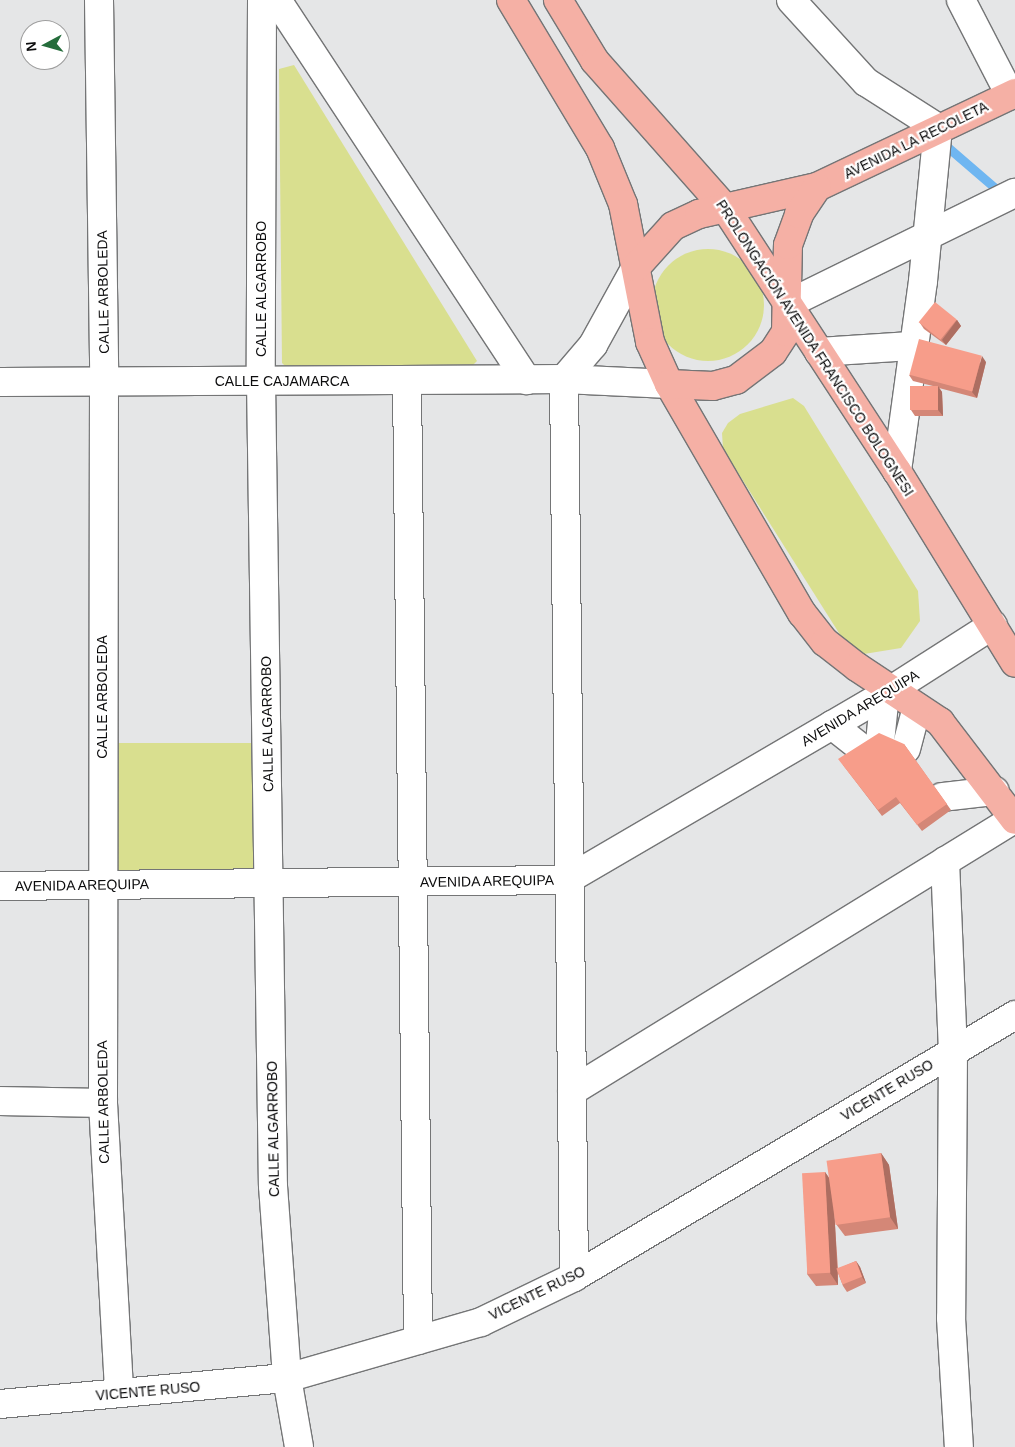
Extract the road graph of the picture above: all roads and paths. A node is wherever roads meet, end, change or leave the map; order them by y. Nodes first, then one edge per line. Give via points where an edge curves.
1 (99, 0) edge
2 (262, 0) edge
3 (277, 0) edge
4 (511, 0) edge
5 (558, 0) edge
6 (791, 0) edge
7 (962, 0) edge
8 (1012, 94) edge
9 (938, 128) junction
10 (818, 187) junction
11 (1005, 198) edge
12 (726, 209) junction
13 (928, 236) junction
14 (636, 267) junction
15 (788, 304) junction
16 (911, 346) junction
17 (819, 352) junction
18 (564, 379) junction
19 (526, 380) junction
20 (104, 381) junction
21 (261, 381) junction
22 (407, 381) junction
23 (0, 382) edge
24 (668, 384) junction
25 (897, 471) junction
26 (992, 625) junction
27 (1015, 662) edge
28 (888, 692) junction
29 (917, 707) junction
30 (832, 725) junction
31 (906, 749) edge
32 (995, 791) junction
33 (942, 797) edge
34 (1015, 819) edge
35 (945, 861) junction
36 (567, 880) junction
37 (416, 881) junction
38 (269, 883) junction
39 (101, 885) junction
40 (0, 886) edge
41 (1015, 1015) edge
42 (953, 1051) junction
43 (572, 1091) junction
44 (0, 1101) edge
45 (103, 1102) junction
46 (574, 1277) junction
47 (418, 1340) junction
48 (287, 1378) junction
49 (120, 1393) junction
50 (0, 1404) edge
51 (299, 1447) edge
52 (959, 1447) edge

1 - 20 street, CALLE ARBOLEDA
2 - 21 street, CALLE ALGARROBO
3 - 19 street
4 - 14 main road via 600,148 623,204
5 - 12 main road, PROLONGACIÓN AVENIDA FRANCISCO BOLOGNESI via 595,60
6 - 9 street via 866,82
7 - 8 street
8 - 9 main road, AVENIDA LA RECOLETA
9 - 10 main road, AVENIDA LA RECOLETA
9 - 13 street
10 - 12 main road, AVENIDA LA RECOLETA
10 - 15 main road, AVENIDA LA RECOLETA via 799,214 788,245
11 - 13 street
12 - 14 main road via 674,226
12 - 15 main road, PROLONGACIÓN AVENIDA FRANCISCO BOLOGNESI
13 - 15 street
13 - 16 street
14 - 18 street via 593,345
14 - 24 main road via 650,342
15 - 17 main road, PROLONGACIÓN AVENIDA FRANCISCO BOLOGNESI
15 - 24 main road, CALLE CAJAMARCA via 786,332 756,369 713,386
16 - 17 street
16 - 25 street
17 - 25 main road, PROLONGACIÓN AVENIDA FRANCISCO BOLOGNESI
18 - 19 street, CALLE CAJAMARCA
18 - 24 street, CALLE CAJAMARCA
18 - 36 street
19 - 22 street, CALLE CAJAMARCA
20 - 21 street, CALLE CAJAMARCA
20 - 23 street, CALLE CAJAMARCA
20 - 39 street, CALLE ARBOLEDA
21 - 22 street, CALLE CAJAMARCA
21 - 38 street, CALLE ALGARROBO
22 - 37 street
24 - 28 main road via 802,613 825,642
25 - 26 main road, PROLONGACIÓN AVENIDA FRANCISCO BOLOGNESI
26 - 27 main road, PROLONGACIÓN AVENIDA FRANCISCO BOLOGNESI
26 - 28 street, AVENIDA AREQUIPA
28 - 29 main road
28 - 30 street, AVENIDA AREQUIPA
28 - 30 street via 872,746
29 - 31 street
29 - 32 main road via 958,741
30 - 36 street, AVENIDA AREQUIPA
32 - 33 street
32 - 34 main road
34 - 35 street
35 - 42 street
35 - 43 street
36 - 37 street, AVENIDA AREQUIPA
36 - 43 street
37 - 38 street, AVENIDA AREQUIPA
37 - 47 street
38 - 39 street, AVENIDA AREQUIPA
38 - 48 street, CALLE ALGARROBO via 273,1186
39 - 40 street, AVENIDA AREQUIPA
39 - 45 street, CALLE ARBOLEDA
41 - 42 street, VICENTE RUSO
42 - 46 street, VICENTE RUSO
42 - 52 street via 951,1318
43 - 46 street
44 - 45 street
45 - 49 street, CALLE ARBOLEDA
46 - 47 street, VICENTE RUSO via 481,1322
47 - 48 street, VICENTE RUSO
48 - 49 street, VICENTE RUSO
48 - 51 street, CALLE ALGARROBO
49 - 50 street, VICENTE RUSO

